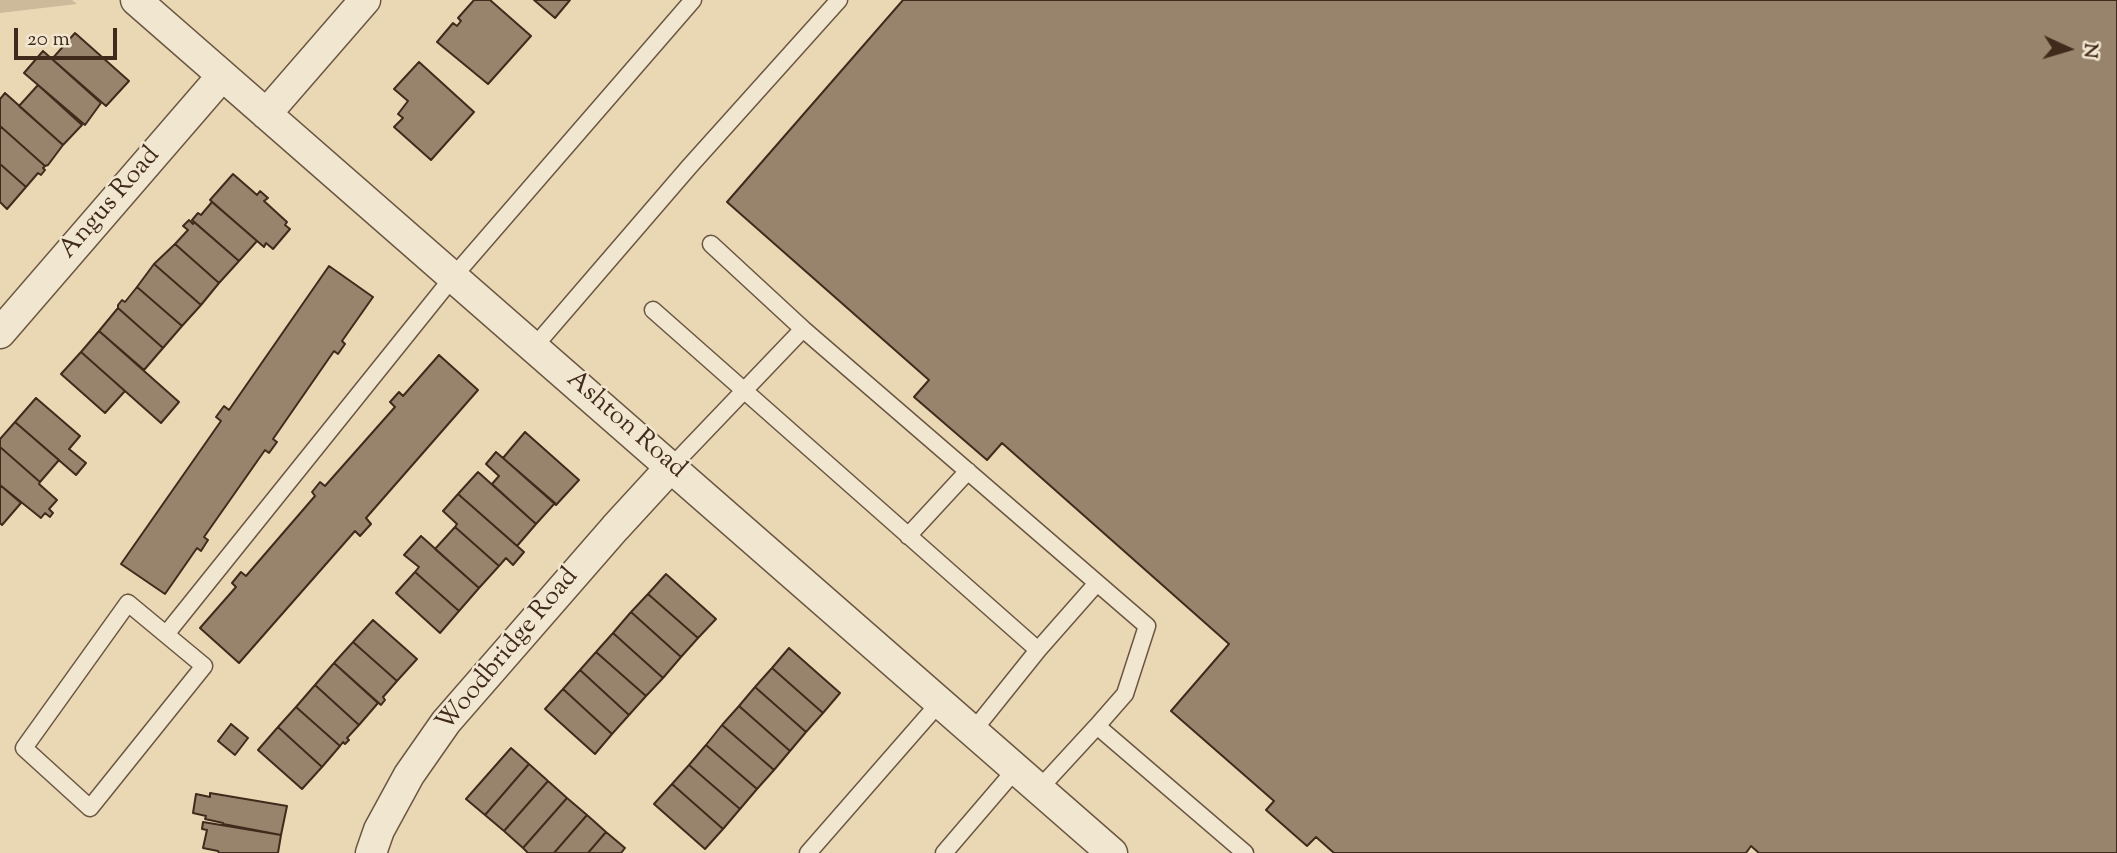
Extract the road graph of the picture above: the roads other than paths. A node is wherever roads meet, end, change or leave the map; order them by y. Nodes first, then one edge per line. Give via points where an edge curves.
1 (136, 0) edge
2 (365, 0) edge
3 (693, 0) edge
4 (839, 0) edge
5 (222, 76) junction
6 (266, 114) junction
7 (711, 244) dead end
8 (453, 277) junction
9 (653, 310) dead end
10 (803, 329) junction
11 (0, 332) edge
12 (534, 346) junction
13 (744, 391) junction
14 (671, 467) junction
15 (968, 471) junction
16 (908, 536) junction
17 (1097, 583) junction
18 (167, 633) junction
19 (1038, 650) junction
20 (940, 702) junction
21 (1097, 726) junction
22 (973, 731) junction
23 (1016, 769) junction
24 (1039, 789) junction
25 (371, 853) edge
26 (808, 853) edge
27 (944, 853) edge
28 (1112, 853) edge
29 (1245, 853) edge

1 - 5 street, Ashton Road
2 - 6 street
3 - 8 lane
4 - 12 lane
5 - 6 street, Ashton Road
5 - 11 street, Angus Road
6 - 8 street, Ashton Road
7 - 10 lane
8 - 12 street, Ashton Road
8 - 18 lane
9 - 13 lane
10 - 13 lane
10 - 15 lane
12 - 14 street, Ashton Road
13 - 14 lane
13 - 16 lane
14 - 20 street, Ashton Road
14 - 25 street, Woodbridge Road via 446,722 409,775
15 - 16 lane
15 - 17 lane
16 - 19 lane
17 - 19 lane
17 - 21 lane via 1147,626 1125,694
18 - 18 lane via 128,603 24,748 90,808 204,666
19 - 22 lane
20 - 22 street, Ashton Road
20 - 26 lane
21 - 24 lane
21 - 29 lane
22 - 23 street, Ashton Road
23 - 24 street, Ashton Road
23 - 27 lane
24 - 28 street, Ashton Road

